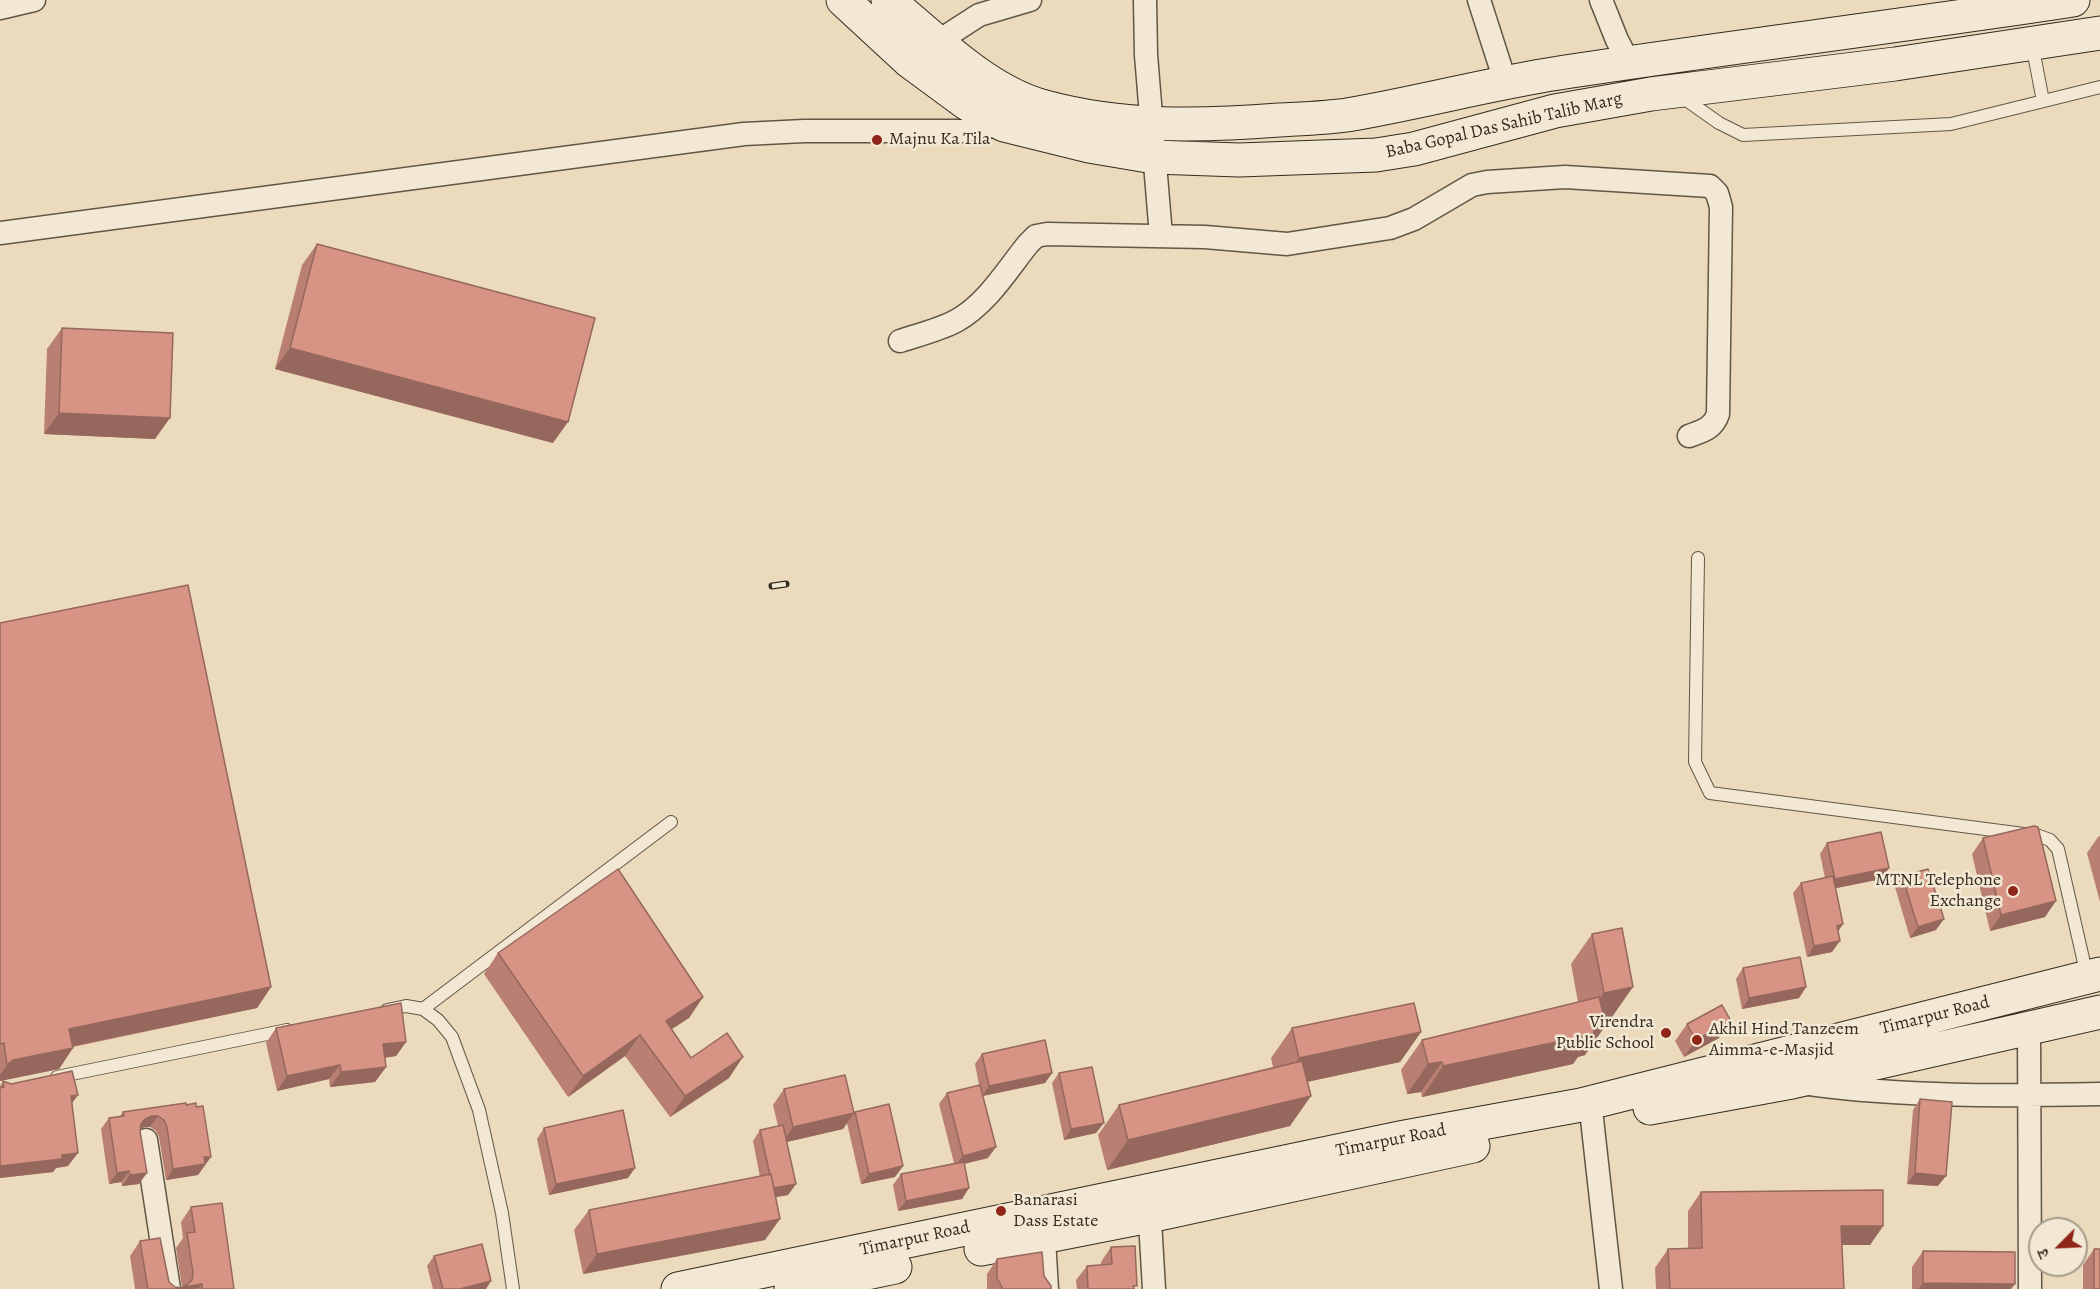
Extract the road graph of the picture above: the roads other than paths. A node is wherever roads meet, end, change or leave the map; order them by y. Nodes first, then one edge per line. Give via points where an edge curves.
1 (34, 0) edge
2 (843, 0) edge
3 (888, 0) edge
4 (1030, 0) edge
5 (1145, 0) edge
6 (1479, 0) edge
7 (1601, 0) edge
8 (2073, 0) edge
9 (0, 8) edge
10 (2100, 33) edge
11 (938, 42) junction
12 (2032, 44) junction
13 (909, 61) junction
14 (1629, 63) junction
15 (1506, 84) junction
16 (2100, 87) edge
17 (1675, 91) junction
18 (2043, 101) junction
19 (1043, 107) junction
20 (1151, 124) junction
21 (1004, 125) junction
22 (1154, 157) junction
23 (0, 232) edge
24 (1161, 236) junction
25 (900, 341) dead end
26 (1689, 436) dead end
27 (1698, 558) dead end
28 (671, 822) dead end
29 (2094, 976) edge
30 (423, 1009) junction
31 (2100, 1012) edge
32 (371, 1013) edge
33 (302, 1027) edge
34 (2029, 1028) junction
35 (1790, 1068) junction
36 (46, 1079) edge
37 (2100, 1094) edge
38 (2030, 1096) junction
39 (1592, 1111) junction
40 (146, 1140) dead end
41 (1149, 1203) junction
42 (1043, 1225) junction
43 (813, 1280) edge
44 (169, 1289) edge
45 (513, 1289) edge
46 (678, 1289) edge
47 (1047, 1289) edge
48 (1154, 1289) edge
49 (1611, 1289) edge
50 (2030, 1289) edge

1 - 9 street
2 - 13 main road, Baba Gopal Das Sahib Talib Marg
3 - 11 main road, Baba Gopal Das Sahib Talib Marg
4 - 11 street via 979,15
5 - 20 street
6 - 15 street
7 - 14 street
8 - 14 main road, Baba Gopal Das Sahib Talib Marg
10 - 12 main road, Baba Gopal Das Sahib Talib Marg
11 - 13 street
11 - 19 main road, Baba Gopal Das Sahib Talib Marg via 982,77
12 - 17 main road, Baba Gopal Das Sahib Talib Marg
12 - 18 lane
13 - 21 main road, Baba Gopal Das Sahib Talib Marg
14 - 15 main road, Baba Gopal Das Sahib Talib Marg
15 - 20 main road, Baba Gopal Das Sahib Talib Marg via 1342,116
16 - 18 lane
17 - 18 lane via 1743,135 1951,124
17 - 22 main road, Baba Gopal Das Sahib Talib Marg via 1555,111 1414,149 1376,155 1239,160
19 - 20 main road, Baba Gopal Das Sahib Talib Marg
19 - 21 street
20 - 22 street
21 - 22 main road, Baba Gopal Das Sahib Talib Marg
21 - 23 street via 962,131 744,135
22 - 24 street
24 - 25 street via 1036,236 980,304 954,322
24 - 26 street via 1287,244 1390,228 1414,219 1472,185 1487,182 1565,177 1710,186 1721,207 1718,414 1708,429
27 - 29 lane via 1695,762 1710,793 2050,840 2058,849
28 - 30 lane
29 - 35 main road, Timarpur Road
30 - 32 lane via 406,1006
30 - 45 lane via 452,1037 479,1110 502,1213
31 - 34 main road, Timarpur Road
33 - 36 lane
34 - 35 main road, Timarpur Road
34 - 38 street
35 - 38 street via 1866,1092
35 - 39 main road, Timarpur Road
37 - 38 street
38 - 50 street
39 - 41 main road, Timarpur Road via 1405,1137
39 - 49 street
40 - 44 street
41 - 42 main road, Timarpur Road
41 - 48 street
42 - 43 main road, Timarpur Road
42 - 47 street
43 - 46 main road, Timarpur Road

